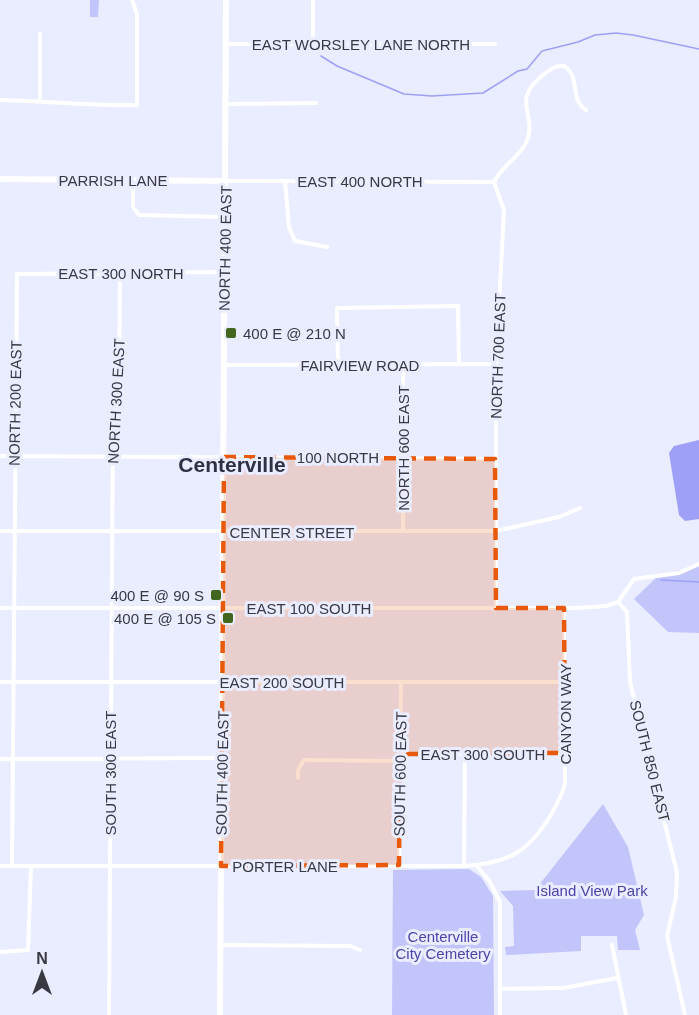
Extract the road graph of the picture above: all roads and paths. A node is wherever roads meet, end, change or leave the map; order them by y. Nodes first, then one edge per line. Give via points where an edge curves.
1 (132, 0) edge
2 (226, 0) edge
3 (313, 0) edge
4 (40, 34) dead end
5 (227, 44) junction
6 (313, 44) junction
7 (495, 44) dead end
8 (0, 100) edge
9 (40, 101) junction
10 (316, 103) dead end
11 (226, 104) junction
12 (586, 110) dead end
13 (0, 179) edge
14 (133, 180) junction
15 (226, 181) junction
16 (285, 181) junction
17 (494, 182) junction
18 (225, 217) junction
19 (327, 247) dead end
20 (120, 272) junction
21 (225, 273) junction
22 (17, 274) joint
23 (338, 364) junction
24 (403, 364) junction
25 (459, 364) junction
26 (496, 364) junction
27 (225, 365) junction
28 (0, 456) edge
29 (14, 456) junction
30 (112, 456) junction
31 (224, 457) junction
32 (403, 458) junction
33 (495, 459) junction
34 (580, 508) dead end
35 (0, 531) edge
36 (14, 531) junction
37 (111, 531) junction
38 (403, 531) junction
39 (496, 531) junction
40 (224, 532) junction
41 (699, 564) edge
42 (618, 602) junction
43 (0, 608) edge
44 (14, 608) junction
45 (111, 608) junction
46 (223, 608) junction
47 (496, 608) junction
48 (564, 608) junction
49 (0, 682) edge
50 (14, 682) junction
51 (111, 682) junction
52 (223, 682) junction
53 (401, 682) junction
54 (565, 682) junction
55 (565, 753) junction
56 (400, 754) junction
57 (465, 754) junction
58 (0, 759) edge
59 (13, 759) junction
60 (110, 759) junction
61 (222, 759) junction
62 (400, 761) junction
63 (298, 778) dead end
64 (550, 816) joint
65 (399, 865) junction
66 (476, 865) junction
67 (0, 866) edge
68 (12, 866) junction
69 (31, 866) junction
70 (110, 866) junction
71 (221, 866) junction
72 (464, 866) junction
73 (220, 945) junction
74 (612, 945) dead end
75 (360, 950) dead end
76 (0, 952) edge
77 (617, 978) junction
78 (500, 989) junction
79 (109, 1015) edge
80 (220, 1015) edge
81 (500, 1015) edge
82 (626, 1015) edge
83 (685, 1015) edge

1 - 9 street via 137,14 137,105
2 - 5 street, NORTH 400 EAST
3 - 6 street
4 - 9 street
5 - 6 street, EAST WORSLEY LANE NORTH
5 - 11 street, NORTH 400 EAST
6 - 7 street, EAST WORSLEY LANE NORTH
8 - 9 street
10 - 11 street
11 - 15 street, NORTH 400 EAST
12 - 17 street via 578,102 571,71 564,66 553,67 528,89 528,140
13 - 14 street, PARRISH LANE
14 - 15 street, PARRISH LANE
14 - 18 street via 135,212 144,216
15 - 16 street, EAST 400 NORTH
15 - 18 street, NORTH 400 EAST
16 - 17 street, EAST 400 NORTH
16 - 19 street via 289,227 295,241
17 - 26 street, NORTH 700 EAST via 504,210
18 - 21 street, NORTH 400 EAST
20 - 21 street, EAST 300 NORTH
20 - 22 street, EAST 300 NORTH
20 - 30 street, NORTH 300 EAST via 119,393 113,419
21 - 27 street, NORTH 400 EAST
22 - 29 street, NORTH 200 EAST
23 - 24 street, FAIRVIEW ROAD
23 - 25 street via 337,308 458,306
23 - 27 street, FAIRVIEW ROAD
24 - 25 street, FAIRVIEW ROAD
24 - 32 street, NORTH 600 EAST
25 - 26 street, FAIRVIEW ROAD
26 - 33 street, NORTH 700 EAST
27 - 31 street, NORTH 400 EAST
28 - 29 street, 100 NORTH
29 - 30 street, 100 NORTH
29 - 36 street, NORTH 200 EAST
30 - 31 street, 100 NORTH
30 - 37 street, NORTH 300 EAST
31 - 32 street, 100 NORTH
31 - 40 street, NORTH 400 EAST
32 - 33 street, 100 NORTH
32 - 38 street, NORTH 600 EAST
33 - 39 street, NORTH 700 EAST
34 - 39 street, CENTER STREET via 559,517
35 - 36 street, CENTER STREET
36 - 37 street, CENTER STREET
36 - 44 street, NORTH 200 EAST
37 - 40 street, CENTER STREET
37 - 45 street, SOUTH 300 EAST
38 - 39 street, CENTER STREET
38 - 40 street, CENTER STREET
39 - 47 street, NORTH 700 EAST
40 - 46 street, SOUTH 400 EAST
41 - 42 street via 679,573 634,579
42 - 48 street, EAST 100 SOUTH
42 - 83 street, SOUTH 850 EAST via 627,612 630,682 677,873 667,936
43 - 44 street, EAST 100 SOUTH
44 - 45 street, EAST 100 SOUTH
44 - 50 street, NORTH 200 EAST
45 - 46 street, EAST 100 SOUTH
45 - 51 street, SOUTH 300 EAST
46 - 47 street, EAST 100 SOUTH
46 - 52 street, SOUTH 400 EAST
47 - 48 street, EAST 100 SOUTH
48 - 54 street, CANYON WAY
49 - 50 street, EAST 200 SOUTH
50 - 51 street, EAST 200 SOUTH
50 - 59 street, NORTH 200 EAST
51 - 52 street, EAST 200 SOUTH
51 - 60 street, SOUTH 300 EAST
52 - 53 street, EAST 200 SOUTH
52 - 61 street, SOUTH 400 EAST
53 - 54 street, EAST 200 SOUTH
53 - 56 street, SOUTH 600 EAST
54 - 55 street, CANYON WAY
55 - 57 street, EAST 300 SOUTH
55 - 64 street, CANYON WAY via 563,794
56 - 57 street, EAST 300 SOUTH
56 - 62 street, SOUTH 600 EAST
57 - 72 street
58 - 59 street
59 - 60 street
59 - 68 street, NORTH 200 EAST
60 - 61 street
60 - 70 street, SOUTH 300 EAST
61 - 71 street, SOUTH 400 EAST
62 - 63 street via 304,760
62 - 65 street, SOUTH 600 EAST
64 - 66 street, PORTER LANE via 522,850 506,859
65 - 71 street, PORTER LANE
65 - 72 street, PORTER LANE
66 - 72 street, PORTER LANE
66 - 78 street via 500,902
67 - 68 street, PORTER LANE
68 - 69 street, PORTER LANE
69 - 70 street, PORTER LANE
69 - 76 street via 28,950
70 - 71 street, PORTER LANE
70 - 79 street, SOUTH 300 EAST
71 - 73 street, SOUTH 400 EAST
73 - 75 street via 350,946
73 - 80 street, SOUTH 400 EAST
74 - 77 street
77 - 78 street via 563,988
77 - 82 street
78 - 81 street

